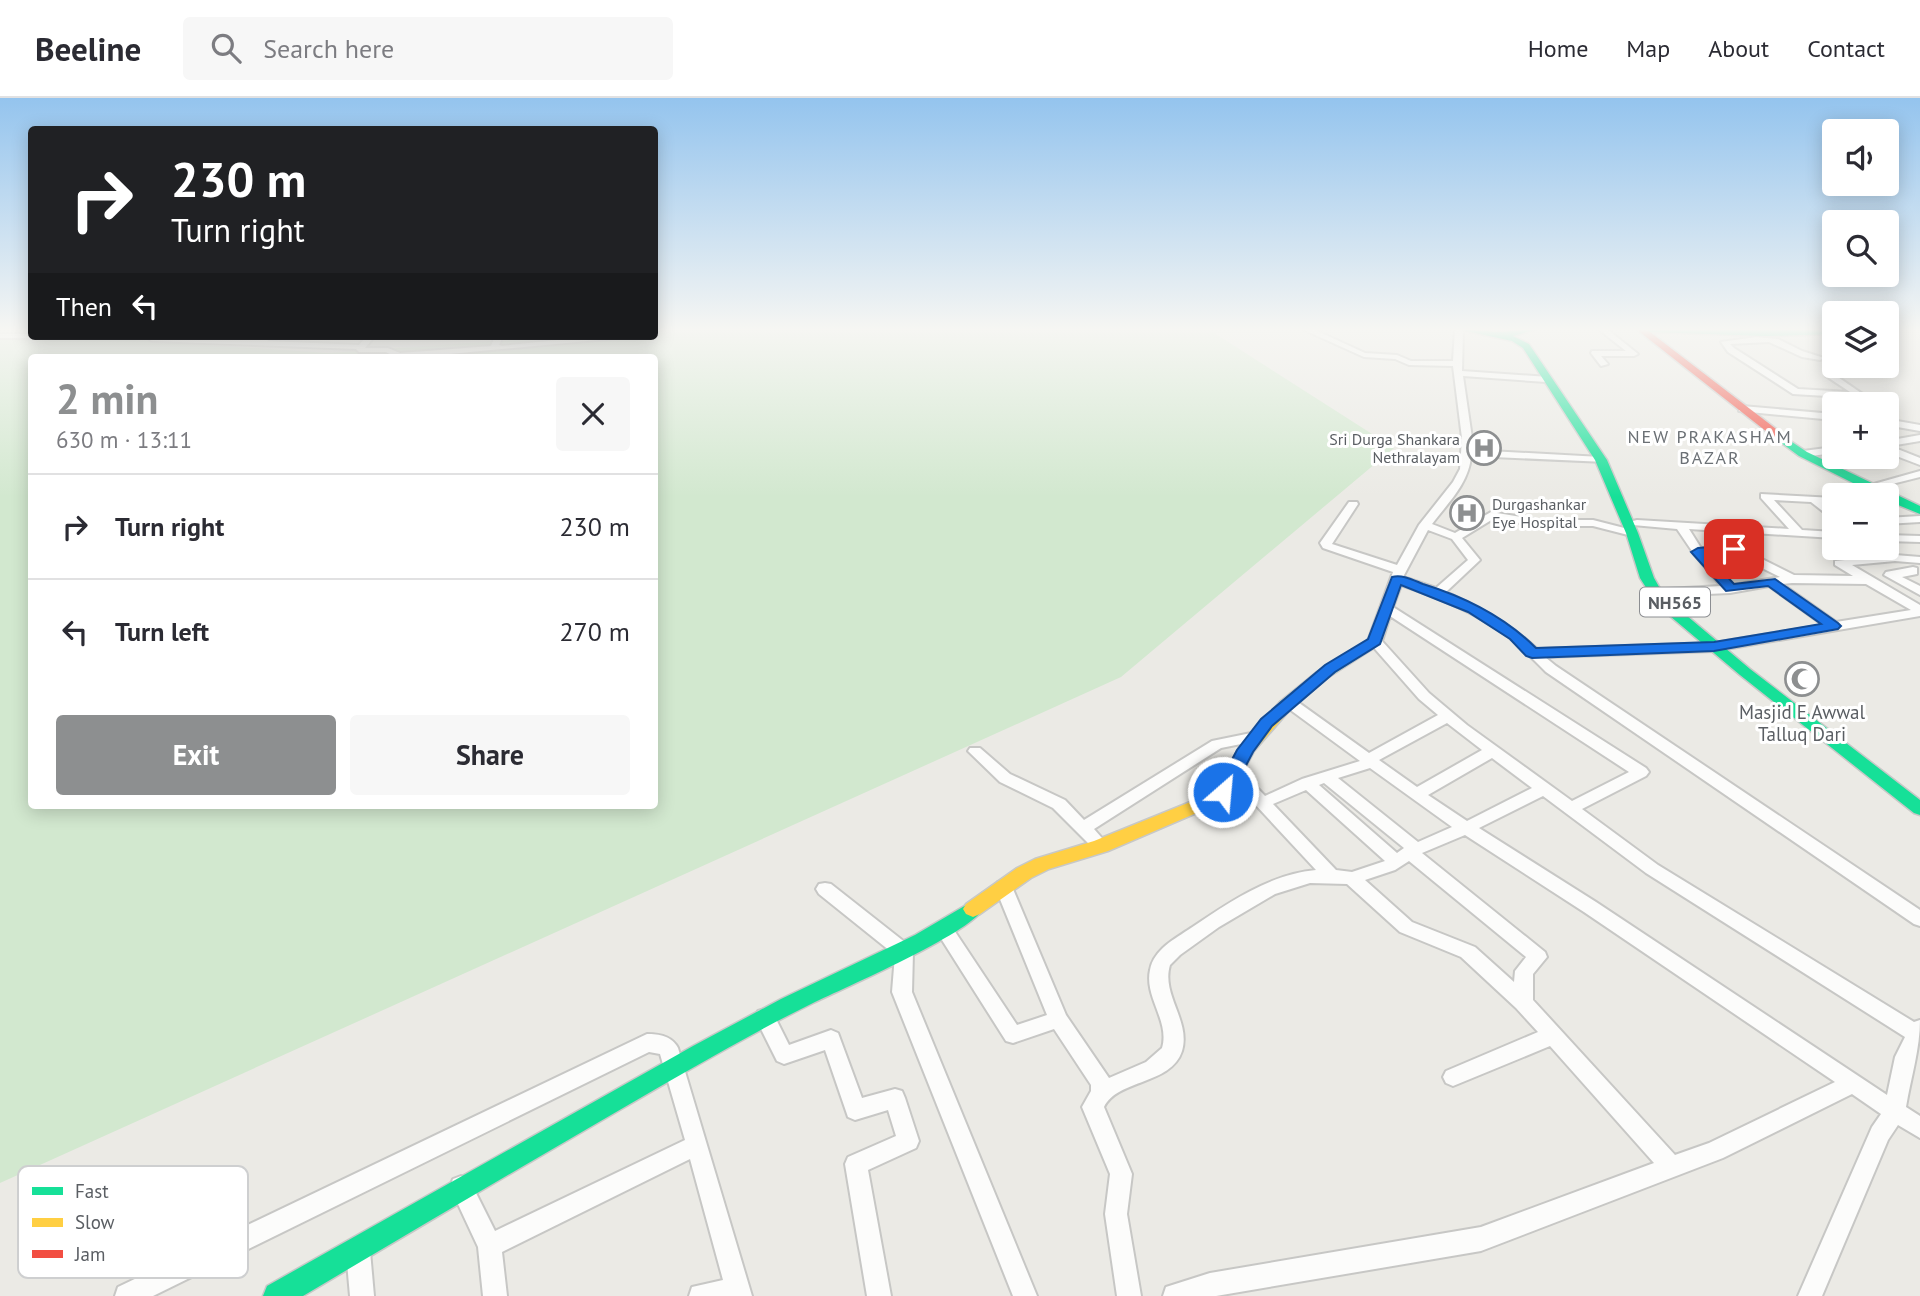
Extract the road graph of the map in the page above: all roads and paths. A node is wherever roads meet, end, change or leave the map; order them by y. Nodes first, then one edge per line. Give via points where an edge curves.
1 (1460, 385) edge
2 (1550, 385) edge
3 (1559, 385) edge
4 (1711, 385) edge
5 (1783, 385) edge
6 (1845, 385) edge
7 (1742, 409) junction
8 (1822, 416) edge
9 (1899, 424) edge
10 (1920, 428) edge
11 (1920, 438) edge
12 (1899, 443) edge
13 (1822, 452) edge
14 (1899, 452) edge
15 (1467, 453) junction
16 (1803, 454) junction
17 (1601, 460) junction
18 (1920, 462) edge
19 (1920, 474) edge
20 (1858, 483) edge
21 (1887, 483) edge
22 (1814, 500) junction
23 (1822, 500) edge
24 (1899, 501) edge
25 (1353, 504) dead end
26 (1822, 507) edge
27 (1920, 510) edge
28 (1920, 519) edge
29 (1899, 520) edge
30 (1425, 525) junction
31 (1681, 526) junction
32 (1634, 528) junction
33 (1899, 529) edge
34 (1799, 533) junction
35 (1822, 534) edge
36 (1456, 537) junction
37 (1915, 539) edge
38 (1698, 552) junction
39 (1899, 558) edge
40 (1873, 560) edge
41 (1899, 560) edge
42 (1920, 560) edge
43 (1916, 573) edge
44 (1398, 575) junction
45 (1792, 579) junction
46 (1868, 580) junction
47 (1771, 582) junction
48 (1730, 589) junction
49 (1920, 590) edge
50 (1438, 593) junction
51 (1667, 593) junction
52 (1387, 609) junction
53 (1920, 611) edge
54 (1833, 626) junction
55 (1374, 641) junction
56 (1718, 646) junction
57 (1532, 653) junction
58 (1290, 703) junction
59 (1448, 716) junction
60 (1256, 737) junction
61 (975, 751) dead end
62 (1492, 751) junction
63 (1371, 761) junction
64 (1233, 772) junction
65 (1326, 776) junction
66 (1307, 783) junction
67 (1543, 789) junction
68 (1417, 794) junction
69 (1264, 802) junction
70 (1920, 802) edge
71 (1570, 809) junction
72 (1920, 809) edge
73 (1085, 827) junction
74 (1466, 828) junction
75 (1101, 846) junction
76 (1408, 855) junction
77 (1331, 875) junction
78 (1352, 878) junction
79 (1004, 887) junction
80 (825, 889) dead end
81 (1920, 919) edge
82 (944, 929) junction
83 (905, 952) junction
84 (1523, 1002) junction
85 (765, 1017) junction
86 (1058, 1019) junction
87 (1918, 1031) edge
88 (1552, 1036) junction
89 (675, 1067) junction
90 (1453, 1077) dead end
91 (1854, 1083) junction
92 (1101, 1092) junction
93 (1895, 1110) junction
94 (1920, 1128) edge
95 (697, 1145) junction
96 (1672, 1168) junction
97 (461, 1187) junction
98 (248, 1237) edge
99 (490, 1246) junction
100 (358, 1251) junction
101 (164, 1278) edge
102 (739, 1293) edge
103 (127, 1296) edge
104 (277, 1296) edge
105 (362, 1296) edge
106 (490, 1296) edge
107 (496, 1296) edge
108 (701, 1296) edge
109 (880, 1296) edge
110 (1025, 1296) edge
111 (1129, 1296) edge
112 (1175, 1296) edge
113 (1810, 1296) edge

1 - 15 street
2 - 17 main road, NH565
3 - 32 main road, NH565 via 1606,459
4 - 7 main road
5 - 6 street via 1791,390 1860,395
7 - 8 street
7 - 16 main road
9 - 10 street
11 - 12 street
13 - 16 street
14 - 18 street
15 - 17 street
15 - 30 street via 1458,483
16 - 20 main road
17 - 32 main road, NH565
19 - 21 street
22 - 23 street
22 - 26 street
22 - 34 street via 1765,496
24 - 27 main road
25 - 44 street via 1327,546
28 - 29 street
30 - 36 street
30 - 44 street
31 - 32 street
31 - 34 street
31 - 38 street
32 - 36 street via 1539,523 1491,515
32 - 51 main road, NH565
32 - 56 main road, NH565 via 1647,579 1657,594
33 - 37 street
34 - 35 street
36 - 50 street via 1474,560
38 - 45 street via 1734,549
38 - 48 street
39 - 42 street
40 - 46 street via 1839,563
41 - 43 street
43 - 49 street via 1890,575
44 - 50 street
44 - 52 street
45 - 46 street
45 - 47 street
46 - 53 street
47 - 48 street
47 - 54 street
48 - 51 street
50 - 57 street via 1500,625
51 - 56 main road, NH565
52 - 55 street
52 - 71 street via 1641,772
53 - 54 street
54 - 56 street
55 - 58 main road via 1330,668
55 - 59 street
56 - 57 street
56 - 70 main road, NH565
56 - 72 main road, NH565
57 - 81 street
58 - 60 main road
58 - 63 street
59 - 62 street
59 - 63 street
60 - 64 main road
60 - 73 street via 1217,744 1198,754
61 - 73 street via 1005,778 1059,804
62 - 67 street
62 - 68 street
63 - 65 street
63 - 68 street
64 - 69 street
64 - 75 main road via 1216,798
65 - 66 street
65 - 76 street
66 - 69 street
66 - 76 street
67 - 71 street
67 - 74 street
68 - 74 street
69 - 77 street
71 - 87 street via 1652,869
73 - 75 street
74 - 76 street
74 - 91 street
75 - 79 main road via 1042,864
76 - 78 street
76 - 84 street via 1538,957 1524,971
77 - 78 street
77 - 92 street via 1259,893 1170,953 1159,981 1175,1033 1171,1053 1153,1069
78 - 84 street via 1406,927 1468,952
79 - 82 main road
79 - 86 street
80 - 83 street
82 - 83 main road
82 - 86 street via 1013,1035
83 - 85 main road
83 - 110 street via 902,992
84 - 88 street
85 - 89 main road
85 - 109 street via 784,1055 831,1039 855,1110 895,1098 908,1141 856,1164
86 - 92 street via 1097,1076
87 - 93 street via 1905,1057
88 - 90 street
88 - 96 street
89 - 95 street
89 - 97 main road
89 - 98 street via 668,1048 659,1043 637,1046
91 - 93 street
91 - 96 street
92 - 111 street via 1094,1107 1121,1174 1116,1214
93 - 94 street
93 - 113 street via 1880,1134
95 - 99 street
95 - 102 street
96 - 112 street via 1481,1239
97 - 99 street
97 - 100 main road
99 - 107 street
100 - 104 main road
100 - 105 street
101 - 103 street
102 - 108 street
106 - 107 street

